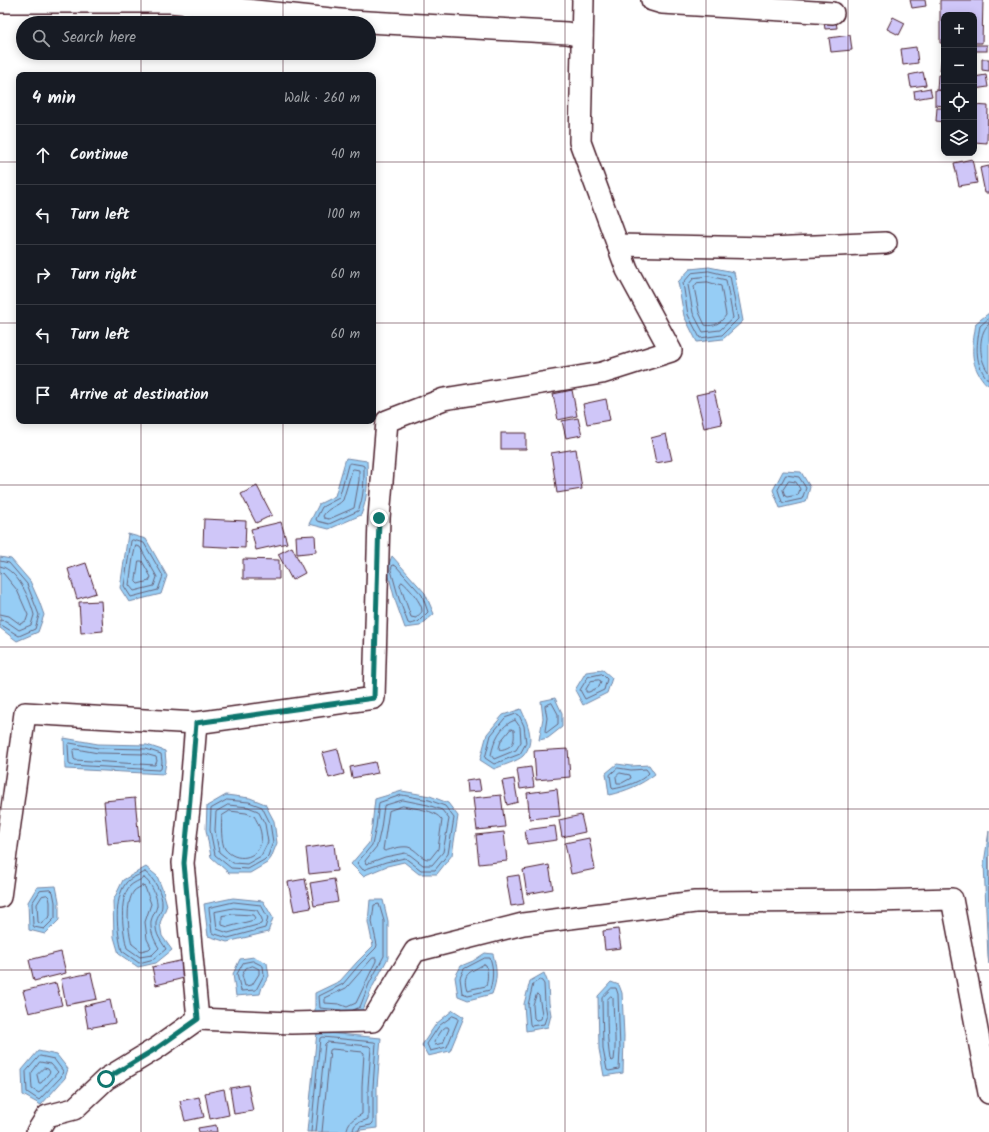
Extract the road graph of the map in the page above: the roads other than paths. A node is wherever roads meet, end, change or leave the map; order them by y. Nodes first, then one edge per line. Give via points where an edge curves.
1 (583, 0) edge
2 (652, 0) edge
3 (12, 2) edge
4 (833, 14) dead end
5 (303, 16) edge
6 (376, 22) edge
7 (582, 36) junction
8 (886, 244) dead end
9 (618, 245) junction
10 (196, 723) junction
11 (0, 897) edge
12 (198, 1019) junction
13 (989, 1093) edge
14 (37, 1132) edge

1 - 7 street
2 - 4 street
3 - 5 street via 170,2
6 - 7 street
7 - 9 street via 580,142
8 - 9 street via 769,248
9 - 10 street via 627,270 671,351 602,373 444,399 386,421 379,518 374,698
10 - 11 street via 25,713
10 - 12 street via 184,863
12 - 13 street via 291,1023 372,1021 414,951 523,924 695,902 952,899
12 - 14 street via 106,1079 74,1109 47,1116

